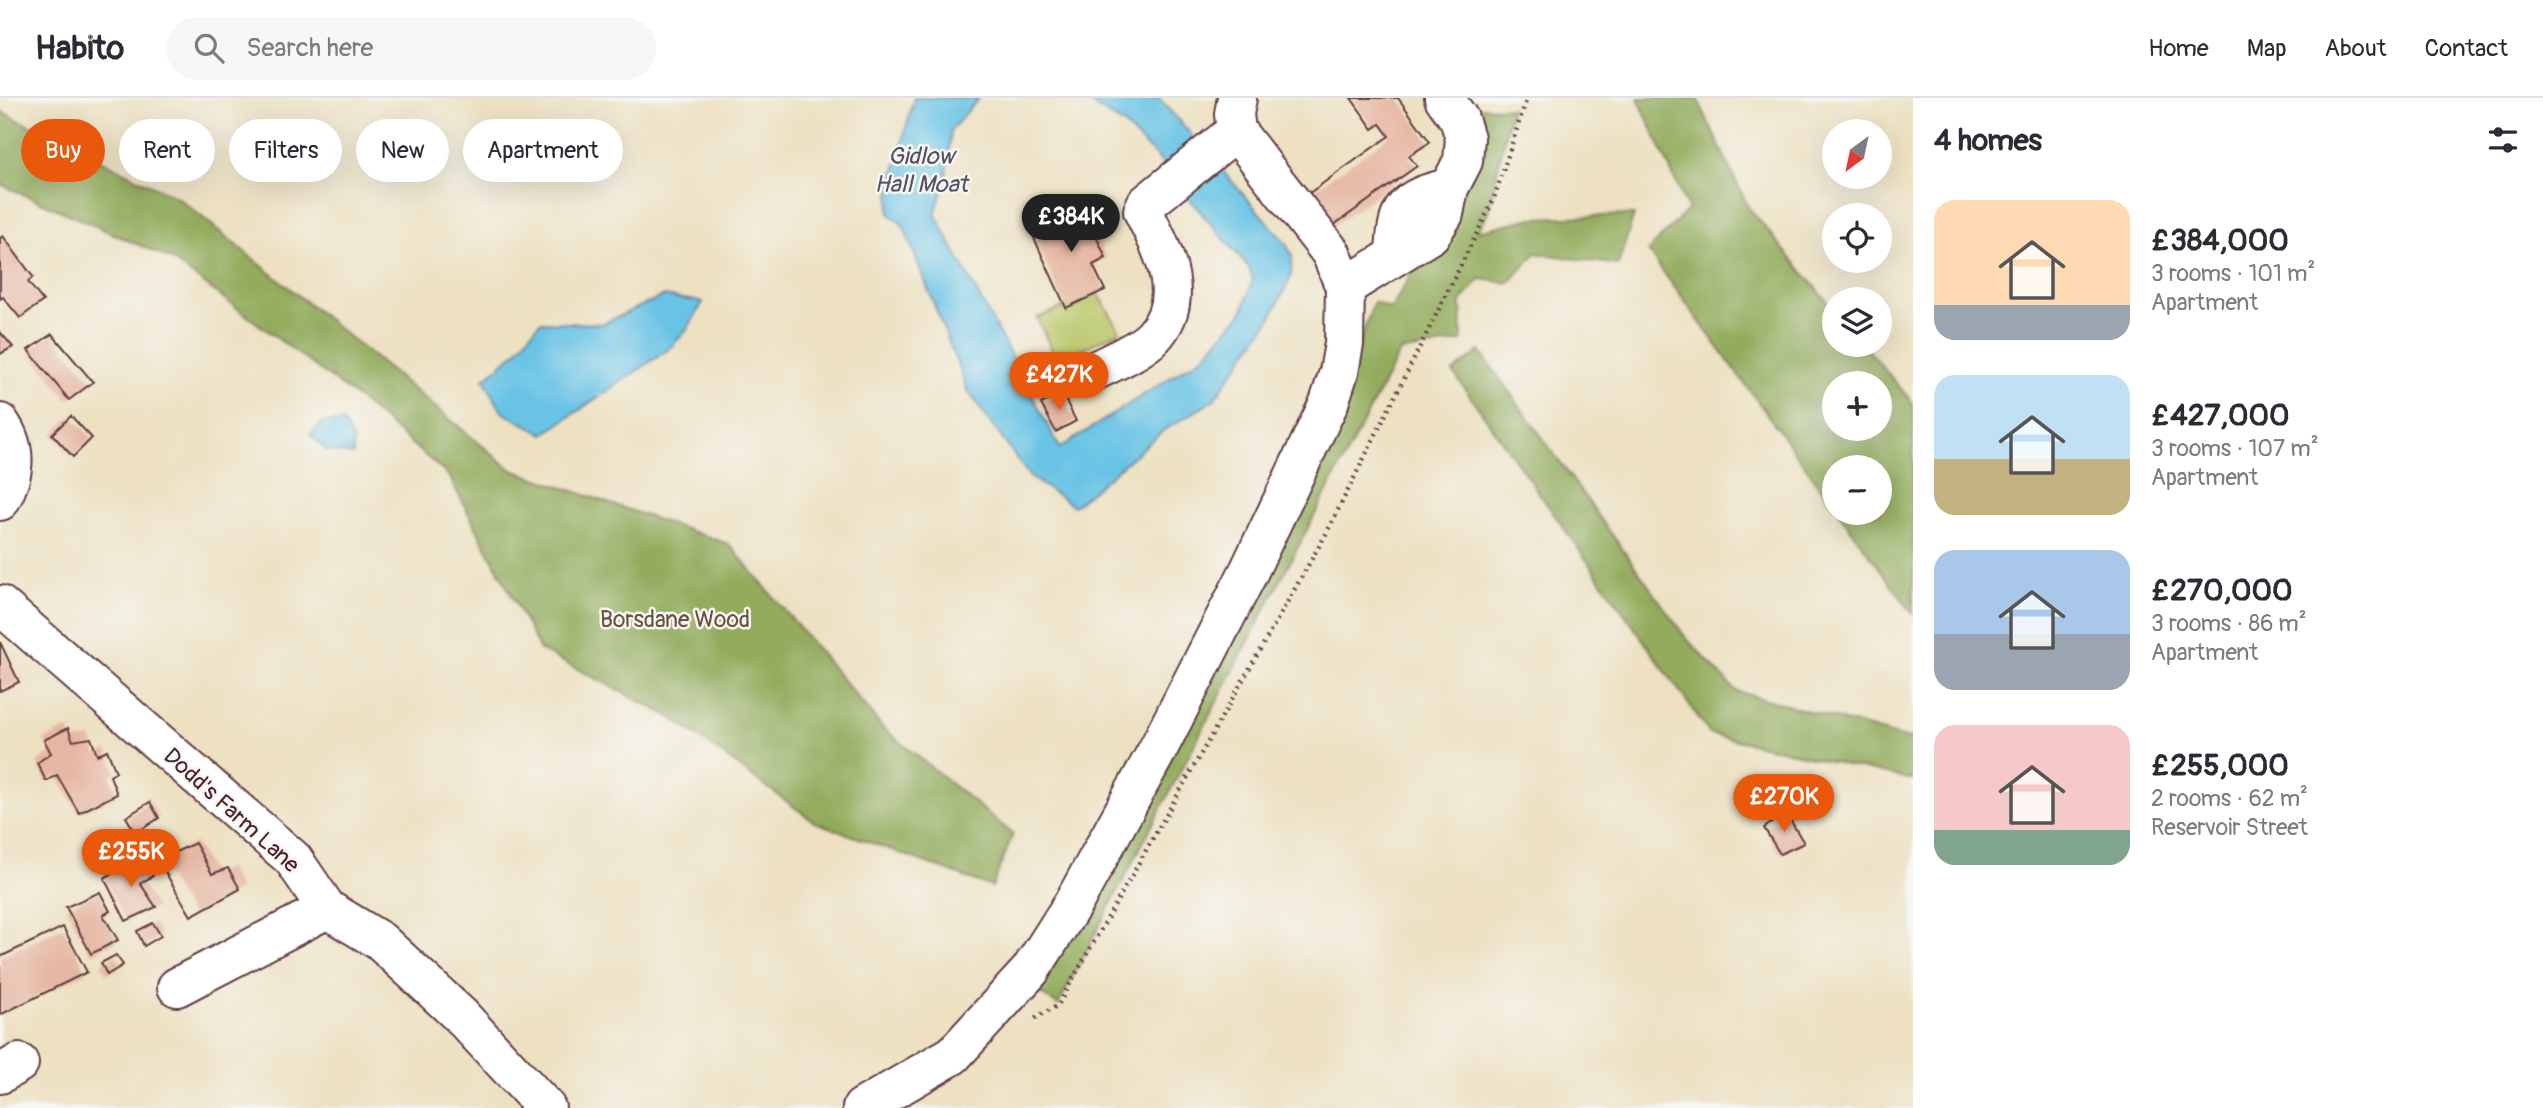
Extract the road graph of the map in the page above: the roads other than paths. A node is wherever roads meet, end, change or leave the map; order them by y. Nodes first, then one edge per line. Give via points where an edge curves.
1 (1444, 98) edge
2 (1228, 127) edge
3 (1345, 286) junction
4 (1082, 377) dead end
5 (0, 424) edge
6 (0, 501) edge
7 (0, 605) edge
8 (327, 909) junction
9 (177, 987) dead end
10 (546, 1108) edge
11 (862, 1108) edge

1 - 3 lane via 1459,119 1465,138 1463,161 1449,188 1444,214 1431,234
2 - 3 lane via 1331,253
2 - 4 lane via 1155,194 1143,211 1170,271 1172,292 1166,316 1152,338
3 - 11 lane via 1343,344 1329,403 1188,690 1074,902 1030,971 970,1040 953,1055
5 - 6 lane via 12,446 13,467
7 - 8 lane, Dodd's Farm Lane via 293,859
8 - 9 lane
8 - 10 lane, Dodd's Farm Lane via 380,941 461,1016

